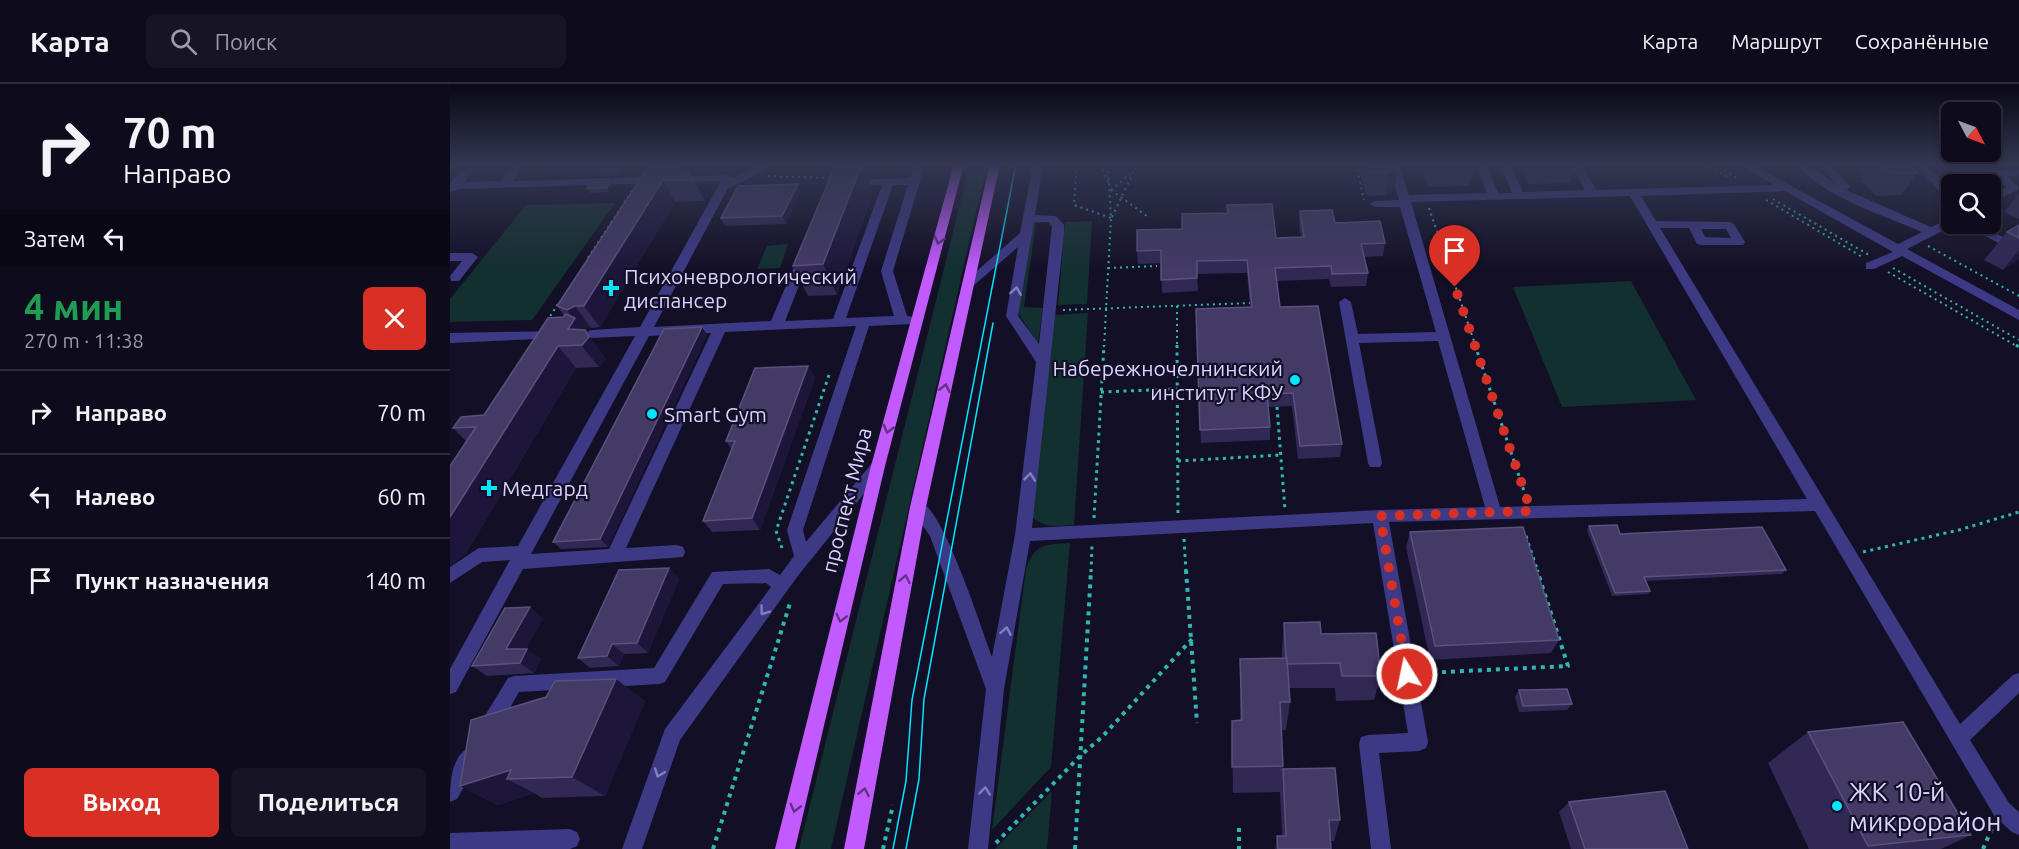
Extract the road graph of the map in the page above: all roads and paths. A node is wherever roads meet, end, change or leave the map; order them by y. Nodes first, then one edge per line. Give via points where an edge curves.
1 (1120, 199) edge
2 (625, 200) edge
3 (717, 200) edge
4 (883, 200) edge
5 (908, 200) edge
6 (948, 200) edge
7 (986, 200) edge
8 (1032, 200) edge
9 (1074, 200) edge
10 (1111, 200) edge
11 (1121, 200) edge
12 (1369, 200) edge
13 (1413, 200) edge
14 (1426, 200) edge
15 (1638, 200) edge
16 (1774, 200) edge
17 (1807, 200) edge
18 (1859, 200) edge
19 (1404, 201) junction
20 (1371, 206) joint
21 (1147, 216) dead end
22 (1111, 218) junction
23 (1028, 219) junction
24 (1652, 224) junction
25 (1693, 225) dead end
26 (1941, 226) edge
27 (1931, 231) junction
28 (1988, 234) edge
29 (1025, 235) junction
30 (810, 243) edge
31 (1900, 250) junction
32 (2019, 250) edge
33 (450, 257) edge
34 (588, 258) edge
35 (1875, 264) junction
36 (1156, 266) dead end
37 (1108, 268) junction
38 (1905, 269) dead end
39 (1899, 272) junction
40 (1894, 275) dead end
41 (455, 278) dead end
42 (968, 284) junction
43 (563, 297) edge
44 (1345, 302) dead end
45 (1250, 303) edge
46 (1046, 305) junction
47 (1106, 308) junction
48 (2019, 316) edge
49 (910, 320) junction
50 (864, 322) junction
51 (838, 323) junction
52 (776, 326) junction
53 (720, 328) junction
54 (646, 331) junction
55 (566, 334) edge
56 (591, 334) dead end
57 (1443, 336) junction
58 (450, 338) edge
59 (1352, 339) junction
60 (535, 340) junction
61 (2019, 340) edge
62 (1043, 361) junction
63 (1177, 389) dead end
64 (1101, 392) junction
65 (1277, 407) edge
66 (1281, 455) junction
67 (1178, 461) dead end
68 (1375, 464) dead end
69 (878, 466) junction
70 (1820, 505) junction
71 (918, 507) junction
72 (1524, 511) junction
73 (1494, 512) junction
74 (2019, 512) edge
75 (1380, 516) junction
76 (1093, 520) dead end
77 (1286, 520) junction
78 (1023, 535) junction
79 (1092, 542) dead end
80 (676, 552) dead end
81 (1850, 555) junction
82 (614, 556) junction
83 (520, 557) junction
84 (803, 558) junction
85 (450, 576) edge
86 (787, 579) junction
87 (1192, 639) dead end
88 (1407, 674) junction
89 (2019, 681) edge
90 (450, 686) edge
91 (995, 689) junction
92 (1958, 738) junction
93 (1080, 756) junction
94 (450, 792) edge
95 (893, 805) dead end
96 (1994, 823) dead end
97 (2019, 825) edge
98 (1239, 828) dead end
99 (570, 839) dead end
100 (450, 843) edge
101 (632, 849) edge
102 (713, 849) edge
103 (785, 849) edge
104 (854, 849) edge
105 (883, 849) edge
106 (978, 849) edge
107 (991, 849) edge
108 (1075, 849) edge
109 (1239, 849) edge
110 (1381, 849) edge
111 (1983, 849) edge

1 - 22 path
2 - 34 path
3 - 54 street
4 - 51 street
5 - 49 street via 887,271
6 -> 49 main road, проспект Мира
7 - 42 main road
8 - 23 street
9 - 22 path via 1074,205
10 - 22 path
11 - 21 path
12 - 20 path
13 - 19 street
14 - 72 path
15 - 24 street
16 - 35 path
17 - 31 street
18 - 27 street
19 - 20 street
19 - 57 street
22 - 37 path
23 - 29 street
23 - 46 street via 1053,225
24 - 25 street
24 - 70 street
26 - 27 street
27 - 31 street
28 - 32 street
29 - 42 street
62 -> 29 street via 1012,316
30 - 52 street
31 - 35 street
31 - 48 street
33 - 41 street via 472,257
35 - 39 path
36 - 37 path
37 - 47 path
38 - 39 path
39 - 40 path
39 - 61 path
71 -> 42 main road
43 - 60 path
44 - 59 street
45 - 47 path
46 - 47 path
46 - 62 street
47 - 64 path
49 - 50 street
49 -> 69 main road, проспект Мира
50 - 51 street
50 - 84 street via 795,530
51 - 52 street
52 - 53 street
53 - 54 street
53 - 82 street
54 - 56 street
54 - 83 street
55 - 60 street
57 - 59 street
57 - 73 street
58 - 60 street
59 - 68 street
78 -> 62 street
63 - 64 path
64 - 76 path
65 - 66 path
66 - 67 path
66 - 77 path
69 - 84 street
69 -> 103 main road, проспект Мира
70 - 72 street
70 - 81 street
71 - 91 street via 937,533
104 -> 71 main road
72 - 73 street
72 - 88 path via 1568,666
73 - 75 street
74 - 81 path
75 - 77 street
75 - 88 street
77 - 78 street
91 -> 78 street
79 - 93 path
80 - 82 street
81 - 92 street
82 - 83 street
83 - 85 street via 479,555
83 - 90 street
84 - 86 street
86 - 94 street via 718,577 659,676 514,684
86 -> 101 street via 672,735
86 - 102 path via 792,597
87 - 93 path
88 - 110 street via 1419,742 1368,744
89 - 92 street
106 -> 91 street
92 - 97 street via 2002,810
93 - 107 path
93 - 108 path
95 - 105 path
96 - 111 path
98 - 109 path
99 - 100 street

